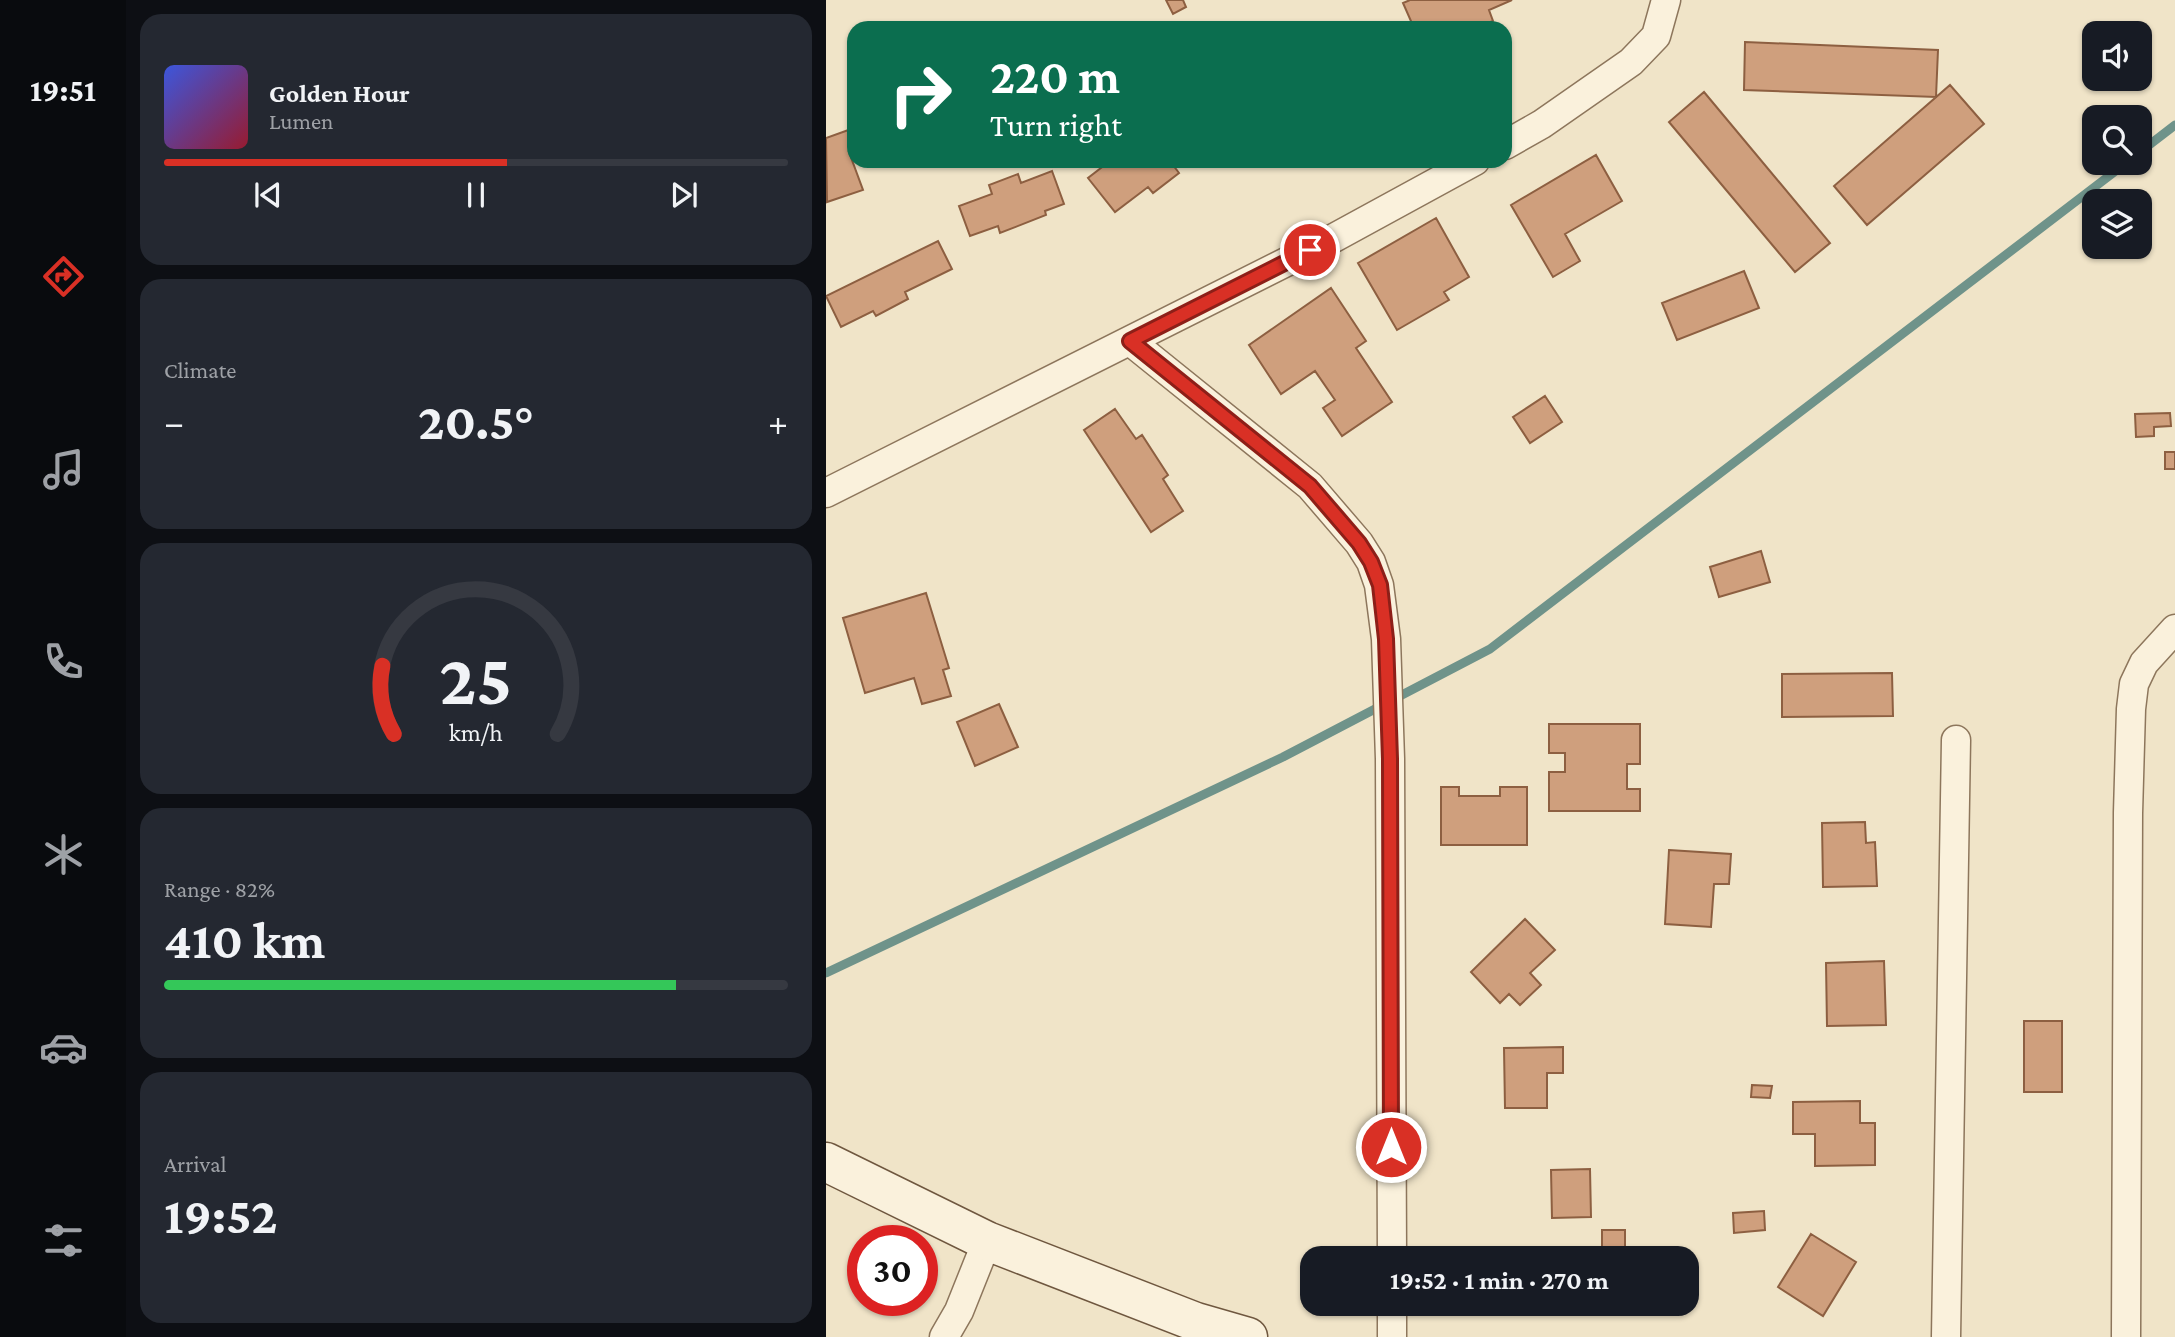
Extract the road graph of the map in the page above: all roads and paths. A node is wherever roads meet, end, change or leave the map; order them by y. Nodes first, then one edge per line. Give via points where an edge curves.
1 (1666, 0) edge
2 (1512, 141) edge
3 (1462, 168) edge
4 (1130, 341) junction
5 (826, 493) edge
6 (2175, 629) edge
7 (1956, 740) dead end
8 (826, 1162) edge
9 (987, 1241) junction
10 (1392, 1246) edge
11 (1392, 1316) edge
12 (944, 1337) edge
13 (1248, 1337) edge
14 (1392, 1337) edge
15 (1946, 1337) edge
16 (2126, 1337) edge

1 - 2 street via 1656,36 1631,62
3 - 4 street
4 - 5 street
4 - 10 street via 1310,486 1359,543 1380,585 1388,716
6 - 16 street via 2144,663 2134,684 2132,709
7 - 15 street
8 - 9 main road
9 - 12 street
9 - 13 main road via 1196,1322
11 - 14 street

